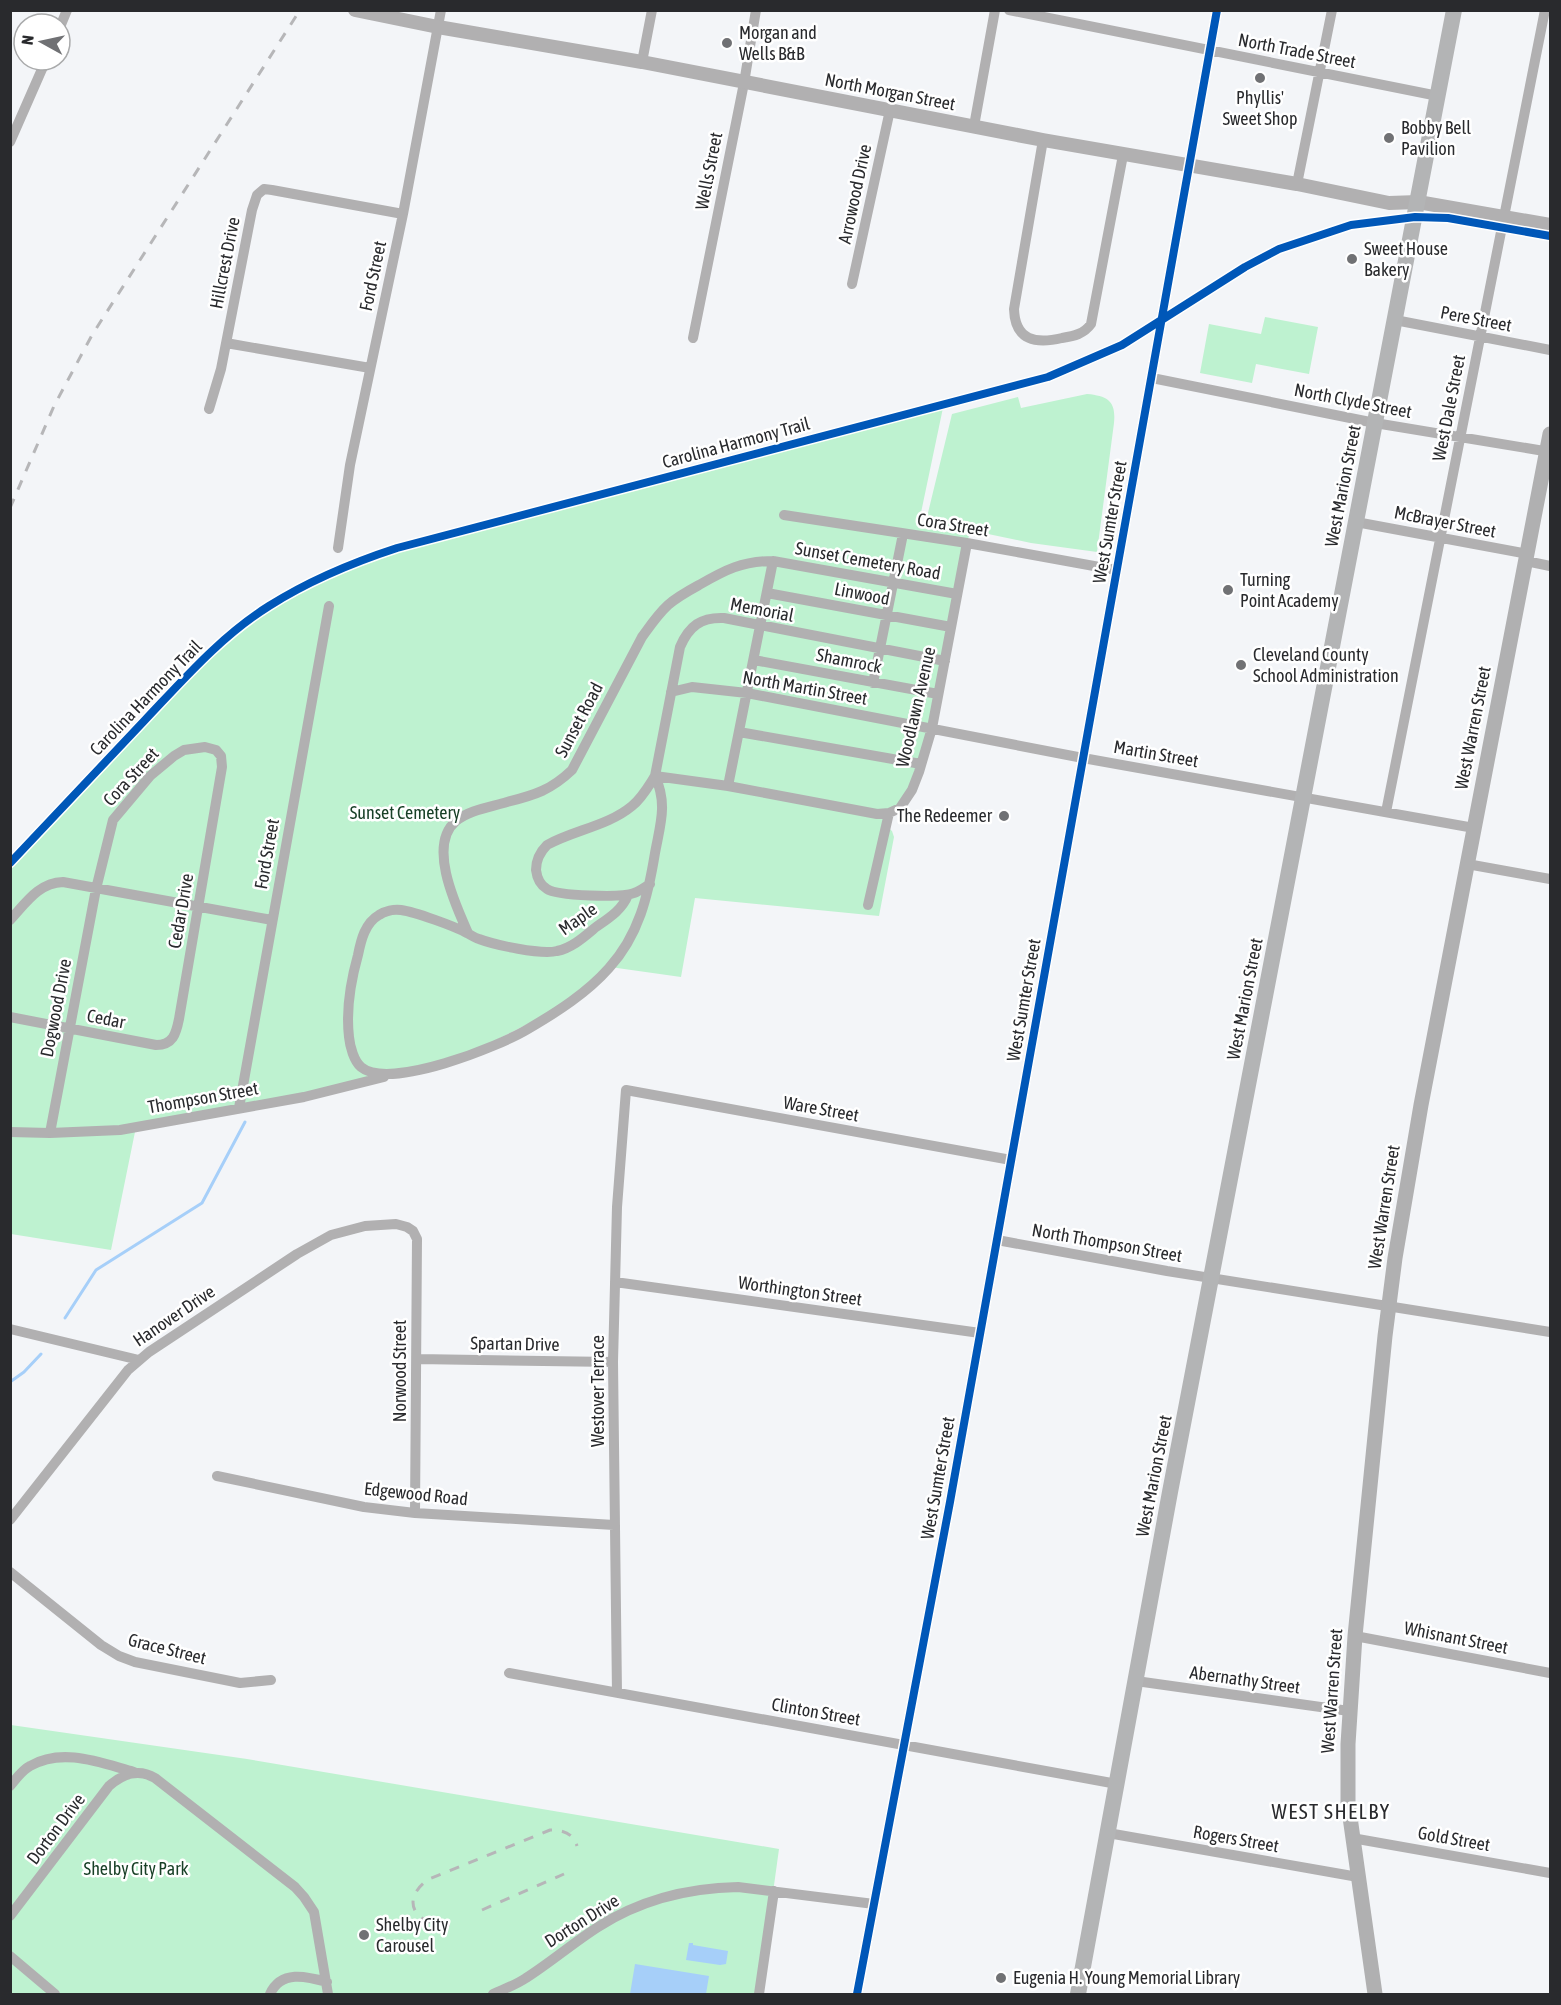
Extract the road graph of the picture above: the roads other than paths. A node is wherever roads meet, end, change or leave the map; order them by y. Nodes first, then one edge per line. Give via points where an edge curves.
1 (356, 10) edge
2 (441, 10) edge
3 (652, 10) edge
4 (756, 10) edge
5 (995, 10) edge
6 (1008, 10) edge
7 (1217, 10) edge
8 (1332, 10) edge
9 (1454, 10) edge
10 (1545, 10) edge
11 (438, 27) junction
12 (1210, 50) junction
13 (642, 63) junction
14 (41, 72) edge
15 (1320, 72) junction
16 (744, 83) junction
17 (1438, 96) junction
18 (890, 110) junction
19 (974, 126) junction
20 (1043, 140) junction
21 (10, 142) edge
22 (1123, 155) junction
23 (1190, 167) junction
24 (1297, 184) junction
25 (1418, 202) junction
26 (403, 214) junction
27 (1504, 218) junction
28 (1551, 225) edge
29 (852, 284) dead end
30 (1395, 320) junction
31 (1480, 337) junction
32 (693, 338) dead end
33 (226, 343) junction
34 (1551, 350) edge
35 (370, 368) junction
36 (1152, 378) junction
37 (209, 409) dead end
38 (1375, 423) junction
39 (1551, 434) edge
40 (1460, 437) junction
41 (1549, 452) edge
42 (784, 515) dead end
43 (1356, 522) junction
44 (903, 534) junction
45 (1440, 538) junction
46 (967, 543) junction
47 (338, 548) dead end
48 (1527, 558) junction
49 (773, 561) junction
50 (1551, 566) edge
51 (1116, 570) junction
52 (893, 582) junction
53 (767, 593) junction
54 (957, 594) junction
55 (329, 606) dead end
56 (887, 616) junction
57 (760, 626) junction
58 (951, 627) junction
59 (880, 649) junction
60 (754, 660) junction
61 (945, 661) junction
62 (873, 683) junction
63 (671, 692) junction
64 (747, 693) junction
65 (938, 694) junction
66 (932, 728) junction
67 (739, 732) junction
68 (1083, 758) junction
69 (921, 764) junction
70 (655, 776) junction
71 (728, 786) junction
72 (1304, 797) junction
73 (215, 809) joint
74 (1386, 812) junction
75 (889, 813) junction
76 (1473, 828) junction
77 (1467, 864) junction
78 (1551, 879) edge
79 (650, 884) junction
80 (96, 889) junction
81 (628, 895) junction
82 (868, 904) dead end
83 (198, 907) junction
84 (10, 920) edge
85 (272, 920) junction
86 (468, 933) junction
87 (10, 1017) edge
88 (179, 1019) joint
89 (69, 1028) junction
90 (398, 1073) junction
91 (626, 1090) joint
92 (239, 1108) junction
93 (10, 1132) edge
94 (50, 1133) junction
95 (1011, 1160) junction
96 (413, 1231) joint
97 (997, 1240) junction
98 (1211, 1277) junction
99 (615, 1282) junction
100 (1389, 1305) junction
101 (10, 1329) edge
102 (1551, 1332) edge
103 (980, 1333) junction
104 (417, 1359) junction
105 (139, 1360) junction
106 (614, 1362) junction
107 (217, 1476) dead end
108 (415, 1513) junction
109 (10, 1521) edge
110 (614, 1525) junction
111 (10, 1572) edge
112 (1355, 1636) junction
113 (1551, 1672) edge
114 (509, 1673) dead end
115 (271, 1680) dead end
116 (1136, 1681) junction
117 (616, 1693) junction
118 (1349, 1711) junction
119 (904, 1745) junction
120 (135, 1772) junction
121 (1117, 1784) junction
122 (10, 1786) edge
123 (1108, 1833) junction
124 (1352, 1838) junction
125 (1551, 1873) edge
126 (1358, 1877) junction
127 (774, 1890) junction
128 (874, 1904) junction
129 (10, 1916) edge
130 (10, 1956) edge
131 (327, 1982) junction
132 (55, 1995) edge
133 (270, 1995) edge
134 (328, 1995) edge
135 (493, 1995) edge
136 (759, 1995) edge
137 (856, 1995) edge
138 (1078, 1995) edge
139 (1375, 1995) edge

1 - 11 street, North Morgan Street
2 - 11 street, Ford Street
3 - 13 street
4 - 16 street, Wells Street
5 - 19 street
6 - 12 street, North Trade Street
7 - 12 street, West Sumter Street
8 - 15 street
9 - 17 main road, West Marion Street
10 - 27 street, West Dale Street
11 - 13 street, North Morgan Street
11 - 26 street, Ford Street
12 - 15 street, North Trade Street
12 - 23 street, West Sumter Street
13 - 16 street, North Morgan Street
14 - 21 street
15 - 17 street, North Trade Street
15 - 24 street
16 - 18 street, North Morgan Street
16 - 32 street, Wells Street
17 - 25 main road, West Marion Street
18 - 19 street, North Morgan Street
18 - 29 street, Arrowood Drive
19 - 20 street, North Morgan Street
20 - 22 street, North Morgan Street
20 - 22 street via 1014,309 1020,331 1035,340 1074,336 1091,324
22 - 23 street, North Morgan Street
23 - 24 street, North Morgan Street
23 - 36 street, West Sumter Street
24 - 25 street, North Morgan Street via 1389,203
25 - 27 street, North Morgan Street
25 - 30 main road, West Marion Street
26 - 33 street, Hillcrest Drive via 264,189 257,195 252,210
26 - 35 street, Ford Street
27 - 28 street, North Morgan Street
27 - 31 street, West Dale Street
30 - 31 street, Pere Street
30 - 38 main road, West Marion Street
31 - 34 street, Pere Street
31 - 40 street, West Dale Street
33 - 35 street
33 - 37 street
35 - 47 street, Ford Street
36 - 38 street, North Clyde Street
36 - 51 street, West Sumter Street
38 - 40 street, North Clyde Street
38 - 43 main road, West Marion Street
39 - 41 main road, West Warren Street
40 - 41 street, North Clyde Street
40 - 45 street, West Dale Street
41 - 48 main road, West Warren Street
42 - 44 street, Cora Street
43 - 45 street, McBrayer Street
43 - 72 main road, West Marion Street
44 - 46 street, Cora Street
44 - 52 street
45 - 48 street, McBrayer Street
45 - 74 street, West Dale Street
46 - 51 street, Cora Street
46 - 54 street, Woodlawn Avenue
48 - 50 street, McBrayer Street
48 - 76 main road, West Warren Street
49 - 52 street, Sunset Cemetery Road
49 - 53 street
49 - 86 street, Sunset Road via 728,568 668,605 648,628 629,660 572,770 555,785 538,794 463,816 448,829 443,844 446,870 453,900
51 - 68 street, West Sumter Street
52 - 54 street, Sunset Cemetery Road
52 - 56 street
53 - 56 street, Linwood
53 - 57 street
54 - 58 street, Woodlawn Avenue
55 - 85 street, Ford Street
56 - 58 street, Linwood
56 - 59 street
57 - 59 street, Memorial
57 - 60 street
57 - 63 street, Memorial via 713,618 700,622 682,643
58 - 61 street, Woodlawn Avenue
59 - 61 street, Memorial
59 - 62 street
60 - 62 street, Shamrock
60 - 64 street
61 - 65 street, Woodlawn Avenue
62 - 65 street, Shamrock
63 - 64 street, North Martin Street via 692,687
63 - 70 street, Memorial
64 - 66 street, North Martin Street
64 - 67 street
65 - 66 street, Woodlawn Avenue
66 - 68 street, Martin Street
66 - 69 street, Woodlawn Avenue
67 - 69 street
67 - 71 street
68 - 72 street, Martin Street
68 - 95 street, West Sumter Street
69 - 75 street, Woodlawn Avenue via 906,800
70 - 71 street
70 - 79 street, Thompson Street via 662,792 662,807
70 - 81 street via 644,794 620,815 547,845 536,864 542,886 554,892
71 - 75 street
72 - 74 street, Martin Street
72 - 98 main road, West Marion Street
73 - 80 street, Cora Street via 221,756 205,747 174,756 150,776 113,820
73 - 83 street, Cedar Drive
74 - 76 street, Martin Street
75 - 82 street
76 - 77 main road, West Warren Street
77 - 78 street
77 - 100 main road, West Warren Street via 1411,1162
79 - 81 street
79 - 90 street, Thompson Street via 641,916 622,951 596,982 514,1036 453,1062
80 - 83 street
80 - 84 street via 63,882 47,884
80 - 89 street, Dogwood Drive
81 - 86 street, Maple via 619,910 577,942 556,952 507,947
83 - 85 street
83 - 88 street, Cedar Drive
85 - 92 street, Ford Street
86 - 90 street, Thompson Street via 397,910 378,915 367,927 350,995 349,1040 361,1067 376,1074
87 - 89 street, Cedar
88 - 89 street, Cedar via 171,1041 162,1045
89 - 94 street, Dogwood Drive
90 - 92 street, Thompson Street via 304,1097
91 - 95 street, Ware Street
91 - 99 street, Westover Terrace
92 - 94 street, Thompson Street via 120,1130
93 - 94 street, Thompson Street
95 - 97 street, West Sumter Street
96 - 104 street, Norwood Street via 418,1252
96 - 105 street, Hanover Drive via 384,1224 331,1235
97 - 98 street, North Thompson Street
97 - 103 street, West Sumter Street
98 - 100 street, North Thompson Street
98 - 116 main road, West Marion Street
99 - 103 street, Worthington Street
99 - 106 street, Westover Terrace
100 - 102 street, North Thompson Street
100 - 112 main road, West Warren Street
101 - 105 street
103 - 119 street, West Sumter Street
104 - 106 street, Spartan Drive
104 - 108 street, Norwood Street
105 - 109 street, Hanover Drive via 103,1400
106 - 110 street, Westover Terrace
107 - 108 street, Edgewood Road via 364,1507
108 - 110 street, Edgewood Road
110 - 117 street, Westover Terrace
111 - 115 street, Grace Street via 119,1656 240,1683
112 - 113 street, Whisnant Street
112 - 118 main road, West Warren Street
114 - 117 street, Clinton Street
116 - 118 street, Abernathy Street
116 - 121 main road, West Marion Street
117 - 119 street, Clinton Street
118 - 124 main road, West Warren Street via 1347,1777
119 - 121 street, Clinton Street
119 - 128 street, West Sumter Street
120 - 122 street via 63,1757 30,1766
120 - 129 street, Dorton Drive via 109,1786
120 - 131 street via 155,1778 295,1887 314,1912
121 - 123 main road, West Marion Street
123 - 126 street, Rogers Street
123 - 138 main road, West Marion Street
124 - 125 street, Gold Street
124 - 126 main road, West Warren Street
126 - 139 main road, West Warren Street
127 - 128 street, Dorton Drive
127 - 135 street, Dorton Drive via 718,1888 675,1894 647,1903 601,1925 524,1980
127 - 136 street
128 - 137 street, West Sumter Street
130 - 132 street
131 - 133 street via 290,1976 276,1985
131 - 134 street

